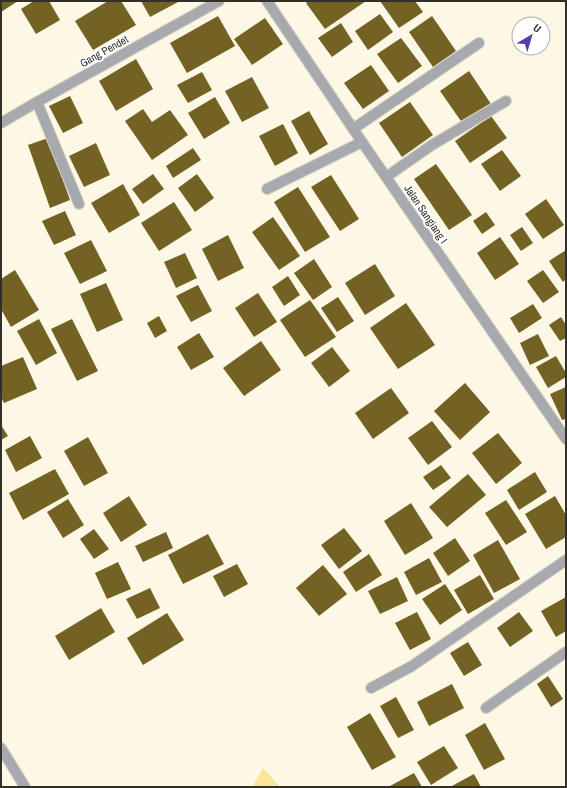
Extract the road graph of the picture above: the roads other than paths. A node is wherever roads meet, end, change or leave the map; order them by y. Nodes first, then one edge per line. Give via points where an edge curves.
1 (219, 1) edge
2 (267, 1) edge
3 (479, 43) dead end
4 (506, 101) dead end
5 (37, 102) junction
6 (1, 123) edge
7 (353, 129) junction
8 (362, 142) junction
9 (386, 176) junction
10 (267, 189) dead end
11 (78, 204) dead end
12 (566, 439) edge
13 (566, 560) edge
14 (566, 652) edge
15 (371, 688) dead end
16 (486, 708) dead end
17 (1, 748) edge
18 (25, 787) edge

1 - 5 street, Gang Pendet
2 - 7 street, Jalan Sangiang I
3 - 7 street
4 - 9 street
5 - 6 street, Gang Pendet
5 - 11 street
7 - 8 street, Jalan Sangiang I
8 - 9 street, Jalan Sangiang I
8 - 10 street
9 - 12 street, Jalan Sangiang I
13 - 15 street via 412,666
14 - 16 street
17 - 18 street

